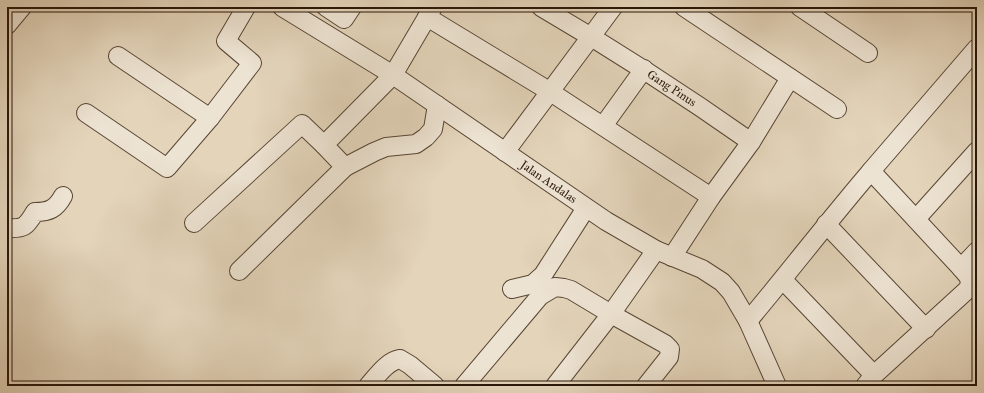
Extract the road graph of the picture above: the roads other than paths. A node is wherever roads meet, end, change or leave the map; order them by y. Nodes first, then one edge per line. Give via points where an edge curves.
1 (22, 7) edge
2 (246, 7) edge
3 (282, 7) edge
4 (326, 7) edge
5 (541, 7) edge
6 (613, 7) edge
7 (684, 7) edge
8 (800, 7) edge
9 (430, 12) edge
10 (348, 13) edge
11 (7, 25) edge
12 (592, 36) junction
13 (331, 37) junction
14 (977, 48) edge
15 (868, 53) dead end
16 (118, 56) dead end
17 (644, 69) junction
18 (393, 76) junction
19 (790, 78) junction
20 (549, 91) junction
21 (436, 105) junction
22 (837, 109) dead end
23 (86, 113) dead end
24 (210, 118) junction
25 (603, 126) junction
26 (751, 142) junction
27 (324, 145) junction
28 (505, 152) junction
29 (977, 152) edge
30 (345, 167) junction
31 (871, 171) junction
32 (63, 196) dead end
33 (711, 198) junction
34 (586, 208) junction
35 (916, 219) junction
36 (194, 223) dead end
37 (826, 224) junction
38 (7, 228) edge
39 (977, 251) edge
40 (664, 253) junction
41 (961, 268) junction
42 (238, 271) dead end
43 (783, 280) junction
44 (512, 290) dead end
45 (611, 314) junction
46 (748, 321) junction
47 (926, 328) junction
48 (870, 381) edge
49 (368, 386) edge
50 (435, 386) edge
51 (464, 386) edge
52 (555, 386) edge
53 (646, 386) edge
54 (777, 386) edge

1 - 11 street
2 - 24 street via 226,41 252,63
3 - 13 street, Jalan Andalas
4 - 10 street
5 - 12 street, Gang Pinus
6 - 12 street
7 - 19 street
8 - 15 street
9 - 18 street
9 - 20 street
10 - 13 street
12 - 17 street, Gang Pinus
12 - 20 street
13 - 18 street, Jalan Andalas
14 - 31 street
16 - 24 street
17 - 25 street
17 - 26 street, Gang Pinus
18 - 21 street, Jalan Andalas
18 - 27 street
19 - 22 street
19 - 26 street
20 - 25 street
20 - 28 street
21 - 28 street, Jalan Andalas
21 - 30 street via 433,129 416,144 386,148
23 - 24 street via 166,168
25 - 33 street
26 - 33 street
27 - 30 street
27 - 36 street via 302,124
28 - 34 street, Jalan Andalas
29 - 35 street
30 - 42 street
31 - 35 street
31 - 37 street
32 - 38 street via 52,210 35,212 29,222 21,228
33 - 40 street
34 - 40 street, Jalan Andalas
34 - 44 street via 543,275 533,284
35 - 41 street
37 - 43 street
37 - 47 street
39 - 41 street
40 - 45 street
40 - 46 street, Jalan Andalas via 702,269 722,282
41 - 47 street via 970,279 969,286
43 - 46 street
43 - 48 street
45 - 51 street via 571,290 560,287 551,289 540,296
45 - 52 street
45 - 53 street via 660,340 670,349 667,361
46 - 54 street, Jalan Andalas
47 - 48 street
49 - 50 street via 388,365 400,359

